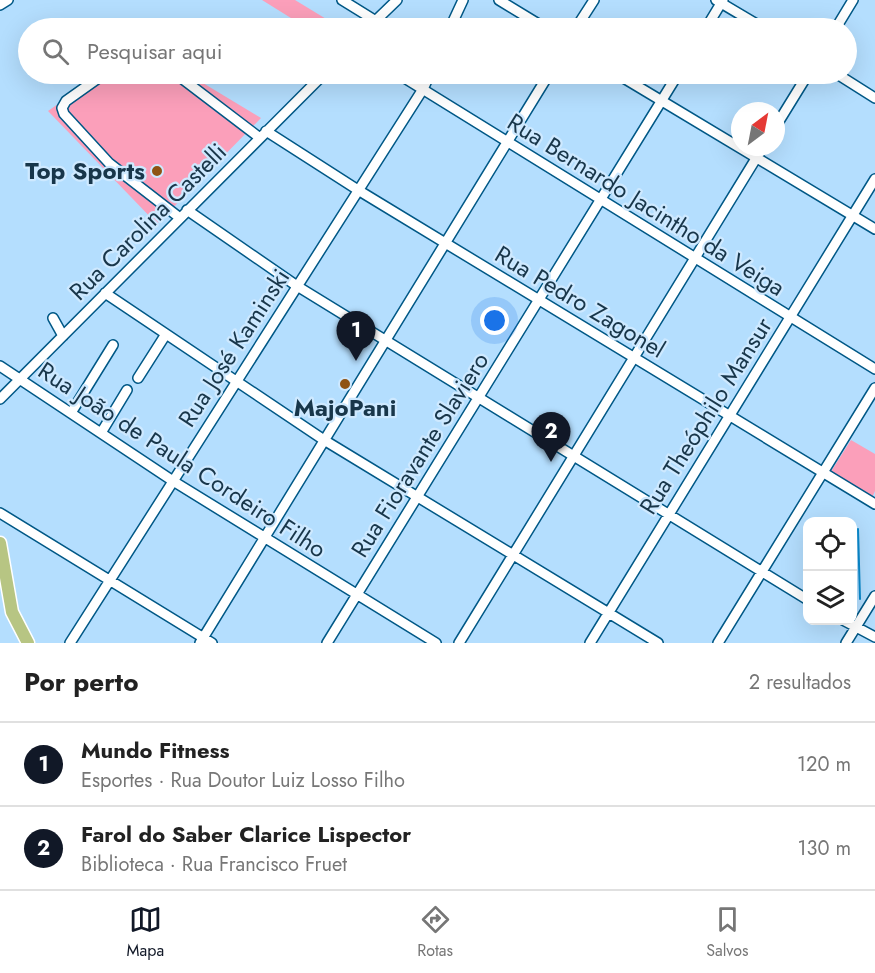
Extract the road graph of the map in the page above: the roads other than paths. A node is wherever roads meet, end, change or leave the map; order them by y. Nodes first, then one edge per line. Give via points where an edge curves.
1 (8, 0) edge
2 (342, 0) edge
3 (397, 0) edge
4 (463, 0) edge
5 (499, 0) edge
6 (594, 0) edge
7 (853, 0) edge
8 (720, 1) edge
9 (0, 5) edge
10 (371, 18) edge
11 (379, 18) edge
12 (455, 18) edge
13 (529, 18) edge
14 (582, 18) edge
15 (711, 18) edge
16 (747, 18) edge
17 (842, 18) edge
18 (90, 84) edge
19 (190, 84) edge
20 (314, 84) edge
21 (415, 84) edge
22 (425, 84) edge
23 (543, 84) edge
24 (633, 84) edge
25 (672, 84) edge
26 (802, 84) edge
27 (853, 84) edge
28 (423, 89) junction
29 (875, 98) edge
30 (661, 101) junction
31 (785, 111) edge
32 (263, 134) junction
33 (507, 141) junction
34 (758, 156) edge
35 (756, 159) junction
36 (875, 179) edge
37 (358, 190) junction
38 (601, 199) junction
39 (184, 214) junction
40 (852, 216) junction
41 (875, 230) edge
42 (445, 243) junction
43 (695, 258) junction
44 (297, 286) junction
45 (105, 293) junction
46 (538, 300) junction
47 (790, 317) junction
48 (53, 318) dead end
49 (166, 334) junction
50 (63, 336) junction
51 (385, 340) junction
52 (113, 345) dead end
53 (634, 358) junction
54 (0, 366) edge
55 (875, 369) edge
56 (138, 378) dead end
57 (20, 379) junction
58 (237, 381) junction
59 (875, 388) edge
60 (127, 390) dead end
61 (478, 398) junction
62 (0, 399) edge
63 (71, 413) junction
64 (729, 416) junction
65 (101, 433) junction
66 (324, 440) junction
67 (573, 456) junction
68 (823, 473) junction
69 (173, 481) junction
70 (417, 497) junction
71 (875, 504) edge
72 (0, 513) edge
73 (669, 515) junction
74 (265, 537) junction
75 (0, 543) edge
76 (513, 555) junction
77 (762, 572) junction
78 (110, 580) junction
79 (357, 594) junction
80 (875, 596) edge
81 (803, 598) edge
82 (608, 613) junction
83 (852, 625) edge
84 (856, 627) junction
85 (875, 637) edge
86 (201, 640) edge
87 (28, 643) edge
88 (70, 643) edge
89 (212, 643) edge
90 (327, 643) edge
91 (436, 643) edge
92 (459, 643) edge
93 (590, 643) edge
94 (658, 643) edge
95 (718, 643) edge
96 (846, 643) edge

1 - 9 street
2 - 10 street
3 - 11 street
4 - 12 street
5 - 13 street
6 - 14 street
7 - 17 street
8 - 15 street
8 - 16 street
18 - 39 street via 66,101 64,114 109,163
19 - 32 street, Rua Pedro Zagonel
20 - 32 street, Rua Carolina Castelli
21 - 28 street, Rua Bernardo Jacintho da Veiga
22 - 28 street, Rua José Kaminski
23 - 33 street
24 - 30 street
25 - 30 street, Rua Fioravante Slaviero
26 - 31 street
27 - 29 street
28 - 33 street, Rua Bernardo Jacintho da Veiga
28 - 37 street, Rua José Kaminski
30 - 35 street
30 - 38 street, Rua Fioravante Slaviero
32 - 37 street, Rua Pedro Zagonel
32 - 39 street, Rua Carolina Castelli
33 - 38 street, Rua Bernardo Jacintho da Veiga
33 - 42 street
34 - 35 street
35 - 40 street
35 - 43 street
36 - 40 street, Rua Theóphilo Mansur
37 - 42 street, Rua Pedro Zagonel
37 - 44 street, Rua José Kaminski
38 - 43 street, Rua Bernardo Jacintho da Veiga
38 - 46 street, Rua Fioravante Slaviero
39 - 44 street
39 - 45 street, Rua Carolina Castelli
40 - 41 street
40 - 47 street, Rua Theóphilo Mansur
42 - 46 street, Rua Pedro Zagonel
42 - 51 street
43 - 47 street, Rua Bernardo Jacintho da Veiga
43 - 53 street
44 - 51 street
44 - 58 street, Rua José Kaminski
45 - 49 street
45 - 50 street, Rua Carolina Castelli
46 - 53 street, Rua Pedro Zagonel
46 - 61 street, Rua Fioravante Slaviero
47 - 55 street, Rua Bernardo Jacintho da Veiga
47 - 64 street, Rua Theóphilo Mansur
48 - 50 street
49 - 56 street
49 - 58 street
50 - 57 street, Rua Carolina Castelli
51 - 61 street
51 - 66 street
52 - 63 street
53 - 64 street, Rua Pedro Zagonel
53 - 67 street
54 - 57 street, Rua João de Paula Cordeiro Filho
57 - 62 street, Rua Carolina Castelli
57 - 63 street, Rua João de Paula Cordeiro Filho
58 - 66 street
58 - 69 street, Rua José Kaminski
59 - 68 street
60 - 65 street
61 - 67 street
61 - 70 street, Rua Fioravante Slaviero
63 - 65 street, Rua João de Paula Cordeiro Filho
64 - 68 street, Rua Pedro Zagonel
64 - 73 street, Rua Theóphilo Mansur
65 - 69 street, Rua João de Paula Cordeiro Filho
66 - 70 street
66 - 74 street
67 - 73 street
67 - 76 street
68 - 71 street, Rua Pedro Zagonel
68 - 77 street
69 - 74 street, Rua João de Paula Cordeiro Filho
69 - 78 street, Rua José Kaminski
70 - 76 street
70 - 79 street, Rua Fioravante Slaviero
72 - 78 street
73 - 77 street
73 - 82 street, Rua Theóphilo Mansur
74 - 79 street, Rua João de Paula Cordeiro Filho
74 - 86 street
75 - 87 main road via 12,612
76 - 82 street
76 - 92 street
77 - 81 street
77 - 95 street
78 - 86 street
78 - 88 street, Rua José Kaminski
79 - 90 street, Rua Fioravante Slaviero
79 - 91 street, Rua João de Paula Cordeiro Filho
80 - 84 street
82 - 93 street, Rua Theóphilo Mansur
82 - 94 street
83 - 84 street
84 - 85 street
84 - 96 street
86 - 89 street

